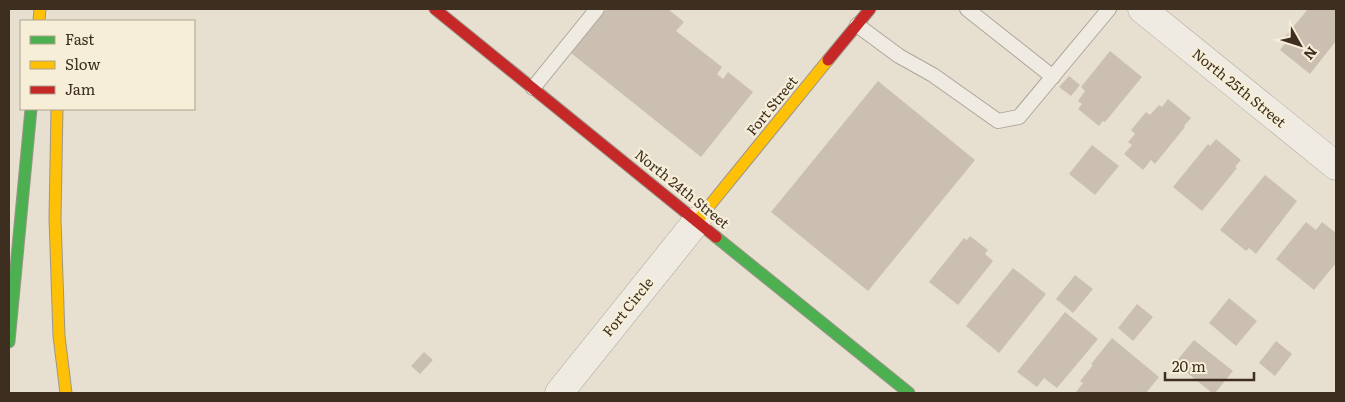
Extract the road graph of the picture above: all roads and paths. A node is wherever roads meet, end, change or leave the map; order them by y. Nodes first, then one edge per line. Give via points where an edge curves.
1 (436, 9) edge
2 (597, 9) edge
3 (870, 9) edge
4 (967, 9) edge
5 (1109, 9) edge
6 (1142, 9) edge
7 (857, 26) junction
8 (1053, 77) junction
9 (533, 88) junction
10 (31, 110) edge
11 (57, 110) edge
12 (1336, 166) edge
13 (697, 221) junction
14 (9, 342) edge
15 (66, 393) edge
16 (559, 393) edge
17 (909, 393) edge

1 - 9 main road, North 24th Street
2 - 9 lane
3 - 7 main road, Fort Street
4 - 8 lane
5 - 8 lane
6 - 12 street, North 25th Street
7 - 8 lane via 998,120 1019,117
7 - 13 main road, Fort Street
9 - 13 main road, North 24th Street
10 - 14 main road
11 - 15 main road via 55,218 59,336
13 - 16 street, Fort Circle
13 - 17 main road, North 24th Street

